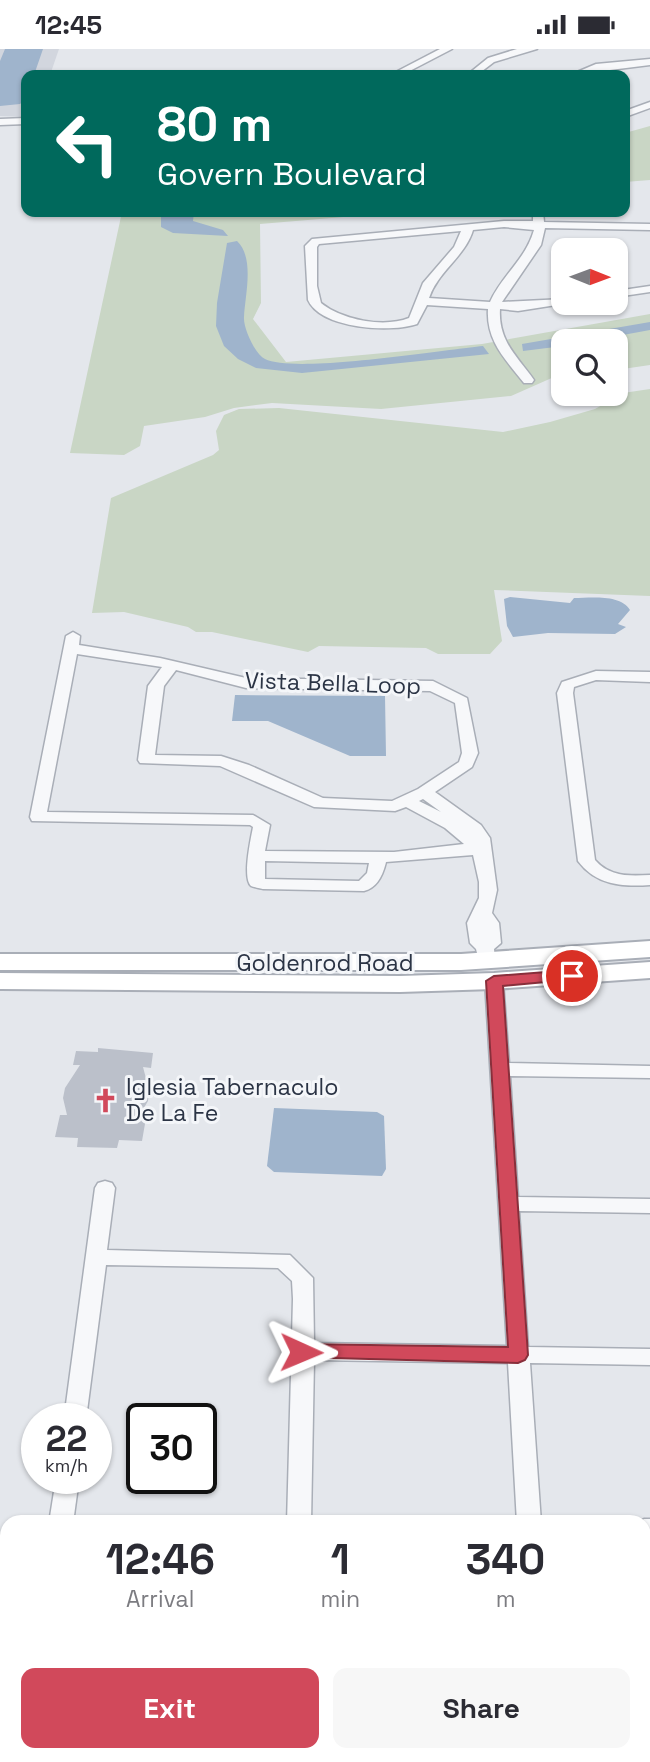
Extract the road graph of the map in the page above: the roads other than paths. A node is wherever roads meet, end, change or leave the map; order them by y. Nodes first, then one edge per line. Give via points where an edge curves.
1 (432, 49) edge
2 (447, 49) edge
3 (532, 49) edge
4 (650, 62) edge
5 (397, 70) edge
6 (401, 70) edge
7 (476, 70) edge
8 (588, 70) edge
9 (650, 105) edge
10 (630, 112) edge
11 (3, 122) edge
12 (21, 122) edge
13 (539, 217) edge
14 (541, 225) junction
15 (468, 227) junction
16 (650, 228) edge
17 (650, 289) edge
18 (628, 292) edge
19 (421, 300) junction
20 (551, 303) edge
21 (494, 305) junction
22 (528, 380) dead end
23 (171, 666) junction
24 (650, 677) edge
25 (424, 792) junction
26 (406, 800) junction
27 (481, 850) junction
28 (256, 856) junction
29 (378, 862) junction
30 (650, 880) edge
31 (650, 949) edge
32 (488, 963) junction
33 (262, 964) junction
34 (3, 969) edge
35 (650, 970) edge
36 (34, 982) junction
37 (500, 1069) junction
38 (650, 1072) edge
39 (105, 1188) dead end
40 (509, 1204) junction
41 (650, 1206) edge
42 (96, 1257) junction
43 (301, 1352) junction
44 (518, 1355) junction
45 (650, 1357) edge
46 (77, 1403) edge
47 (65, 1494) edge
48 (62, 1515) edge
49 (299, 1515) edge
50 (528, 1515) edge

1 - 5 street
2 - 6 street
3 - 7 street
4 - 8 street
9 - 10 street
11 - 12 street
13 - 14 street
14 - 15 street
14 - 16 street via 585,231
14 - 21 street via 531,256
15 - 19 street via 457,254 432,277
15 - 19 street via 330,239 311,246 313,296 326,312 343,319 391,325 412,322
17 - 18 street
19 - 21 street
20 - 21 street
21 - 22 street via 493,325 501,345
23 - 25 street, Vista Bella Loop via 246,683 433,686 453,694 462,701 470,753 466,764
23 - 26 street, Vista Bella Loop via 156,686 146,760 221,761 333,806 395,806
23 - 28 street, Vista Bella Loop via 72,642 38,817 253,820 262,825
24 - 30 street via 585,677 567,685 565,693 587,861 596,873 612,880
25 - 26 street, Vista Bella Loop
25 - 27 street via 475,829 484,842
26 - 27 street via 451,824
27 - 29 street via 463,858
27 - 32 street via 489,880 484,914 492,943
28 - 29 street
28 - 29 street via 257,882 364,886
31 - 32 main road via 542,958 501,975
32 - 33 main road, Goldenrod Road
32 - 35 main road, Goldenrod Road
32 - 36 main road, Goldenrod Road via 432,983
32 - 37 street
33 - 34 main road, Goldenrod Road
33 - 36 main road via 224,970 53,969
34 - 36 main road, Goldenrod Road
37 - 38 street
37 - 40 street
39 - 42 street
40 - 41 street
40 - 44 street
42 - 43 street via 283,1260 302,1277
42 - 46 street
43 - 44 street
43 - 49 street
44 - 45 street
44 - 50 street
47 - 48 street

